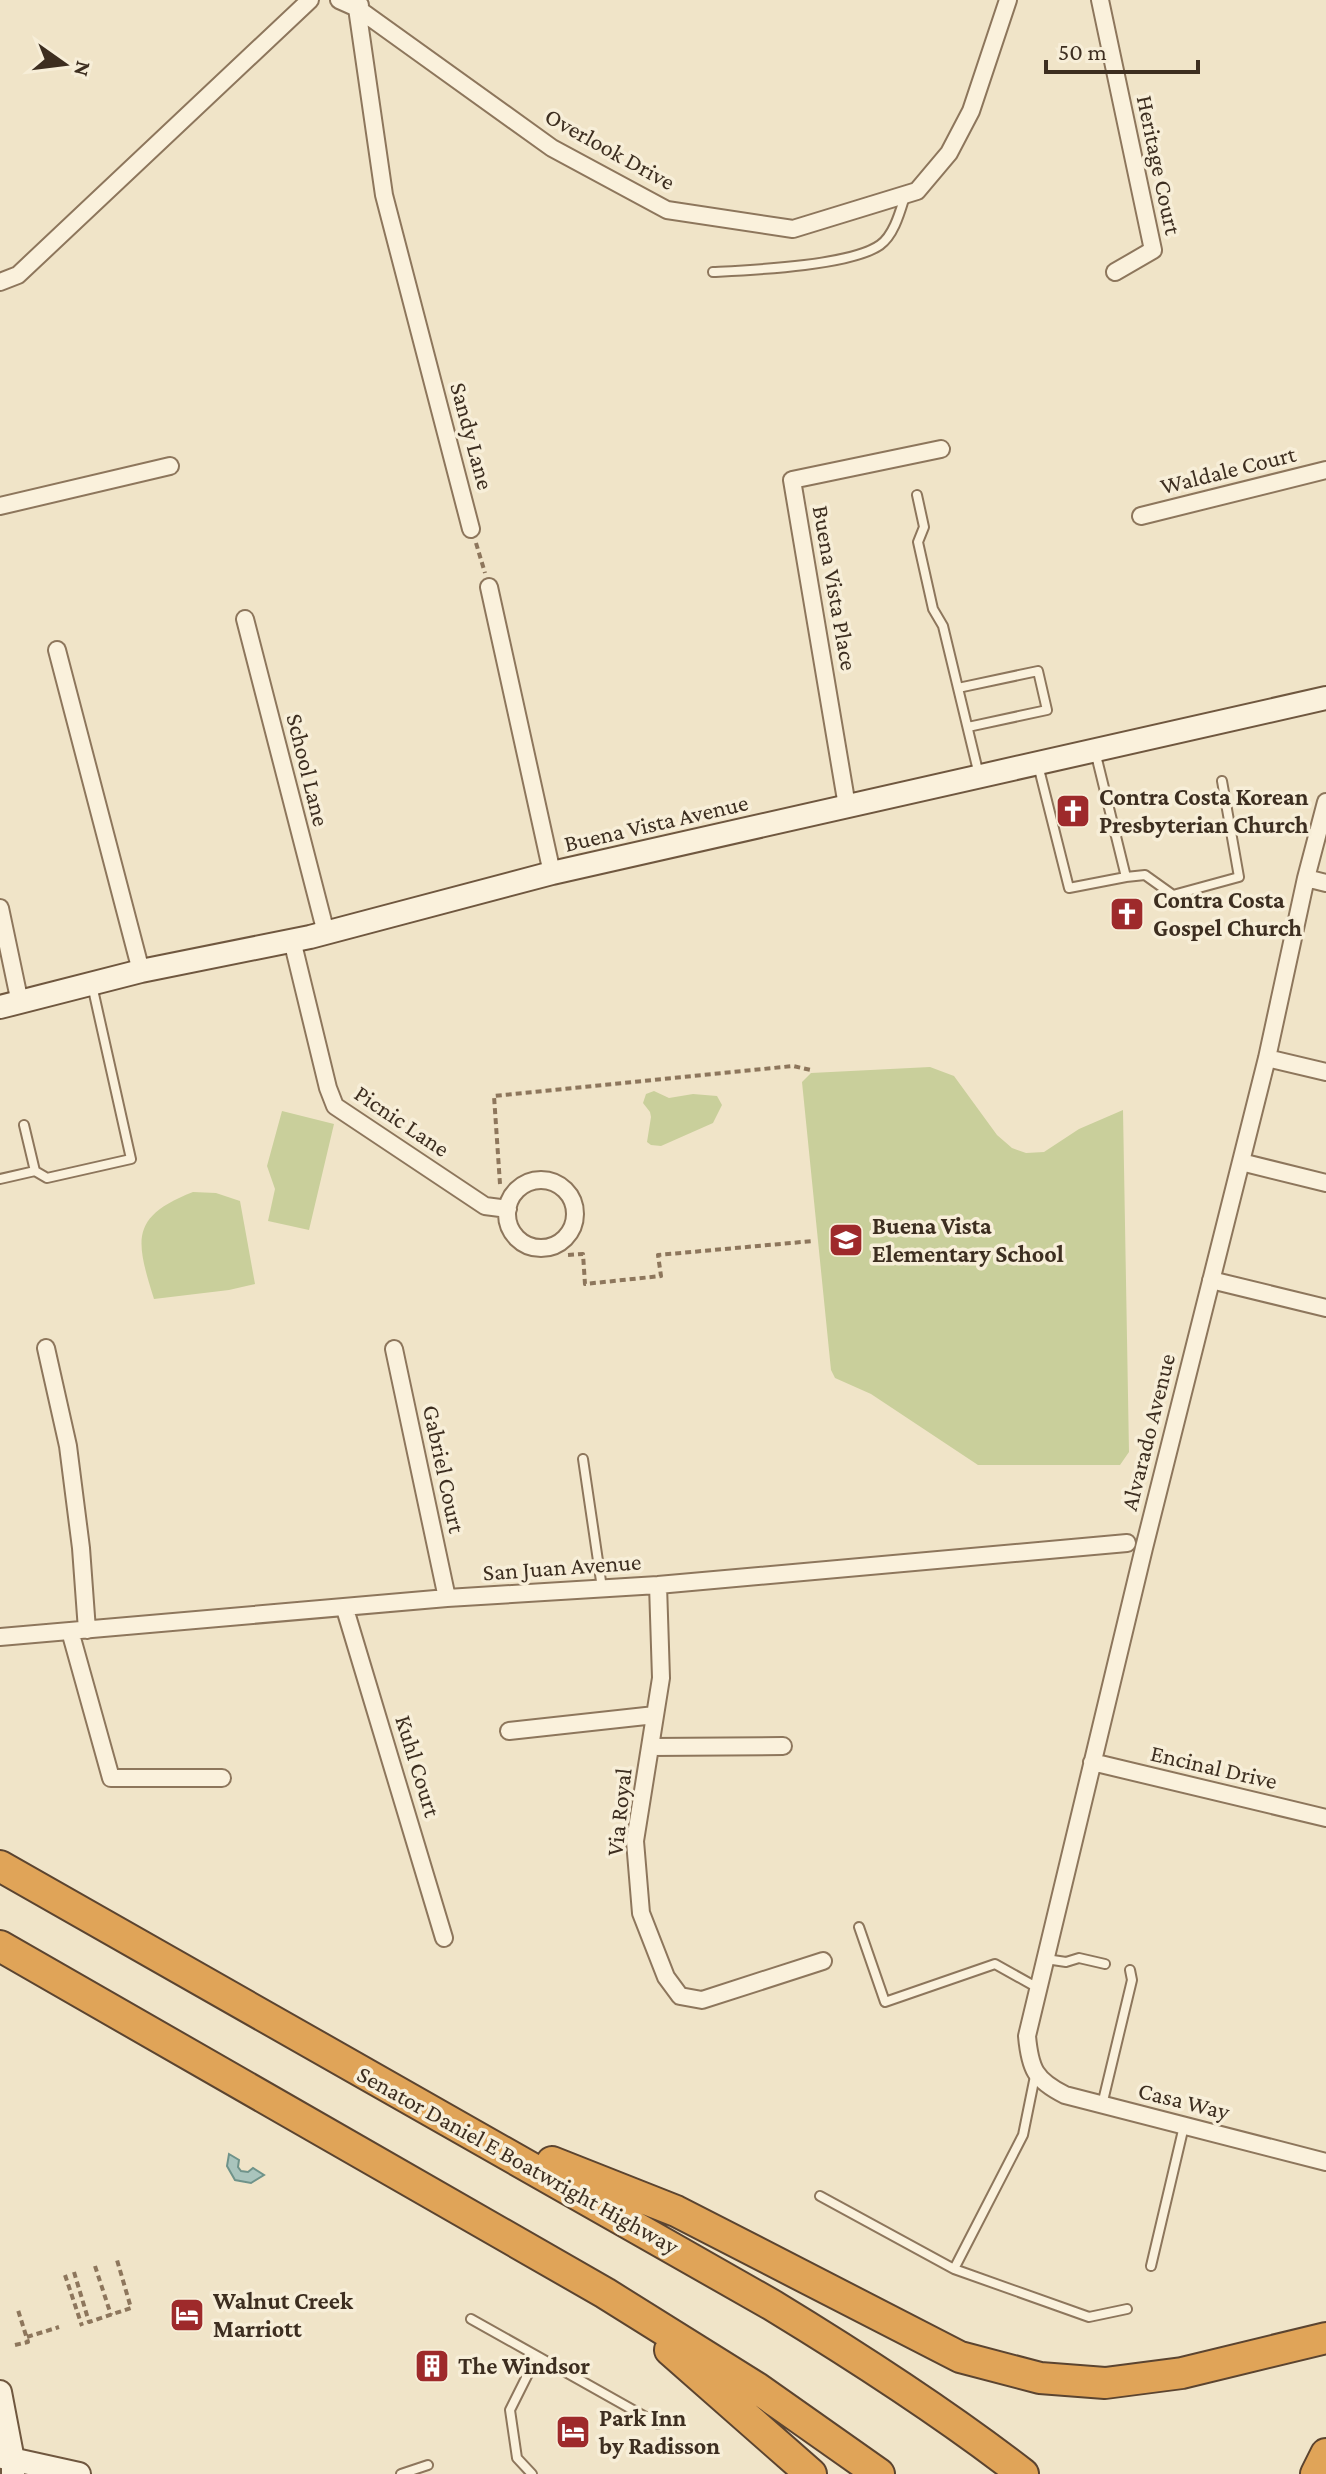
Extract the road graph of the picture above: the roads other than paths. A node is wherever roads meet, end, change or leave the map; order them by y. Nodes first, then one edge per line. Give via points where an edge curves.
1 (310, 0) edge
2 (339, 0) edge
3 (1008, 0) edge
4 (1099, 0) edge
5 (360, 4) edge
6 (906, 195) junction
7 (713, 272) dead end
8 (1115, 272) dead end
9 (0, 282) edge
10 (941, 449) dead end
11 (170, 466) dead end
12 (1326, 470) edge
13 (917, 495) dead end
14 (0, 506) edge
15 (1141, 516) dead end
16 (471, 529) road end
17 (489, 587) road end
18 (245, 619) dead end
19 (57, 650) dead end
20 (958, 688) junction
21 (1326, 698) edge
22 (968, 727) junction
23 (1095, 750) junction
24 (1038, 763) junction
25 (980, 776) junction
26 (1222, 781) dead end
27 (1326, 802) edge
28 (847, 806) junction
29 (552, 873) junction
30 (1126, 877) junction
31 (1306, 878) junction
32 (1326, 883) edge
33 (0, 908) edge
34 (326, 933) junction
35 (292, 940) junction
36 (141, 971) junction
37 (92, 984) junction
38 (10, 1005) edge
39 (1267, 1058) junction
40 (1326, 1072) edge
41 (24, 1125) dead end
42 (1241, 1162) junction
43 (35, 1171) junction
44 (0, 1179) edge
45 (1326, 1183) edge
46 (508, 1209) junction
47 (1211, 1280) junction
48 (1326, 1308) edge
49 (46, 1348) dead end
50 (394, 1349) dead end
51 (583, 1459) dead end
52 (1127, 1543) dead end
53 (658, 1585) junction
54 (602, 1588) junction
55 (447, 1598) junction
56 (345, 1609) junction
57 (79, 1630) junction
58 (0, 1637) edge
59 (655, 1715) junction
60 (509, 1731) dead end
61 (783, 1746) dead end
62 (650, 1747) junction
63 (1092, 1762) junction
64 (222, 1778) dead end
65 (1326, 1818) edge
66 (0, 1866) edge
67 (859, 1927) dead end
68 (444, 1938) dead end
69 (0, 1946) edge
70 (1046, 1959) junction
71 (823, 1961) dead end
72 (1105, 1964) dead end
73 (1130, 1970) dead end
74 (1038, 1989) junction
75 (1036, 2075) junction
76 (1102, 2106) junction
77 (436, 2115) junction
78 (1184, 2126) junction
79 (1326, 2162) edge
80 (820, 2196) dead end
81 (1151, 2266) dead end
82 (954, 2269) junction
83 (605, 2293) junction
84 (1127, 2309) dead end
85 (471, 2319) dead end
86 (1326, 2338) edge
87 (537, 2356) junction
88 (0, 2392) edge
89 (658, 2424) dead end
90 (1326, 2454) edge
91 (9, 2463) edge
92 (428, 2465) dead end
93 (79, 2474) edge
94 (401, 2474) edge
95 (532, 2474) edge
96 (811, 2474) edge
97 (879, 2474) edge
98 (1023, 2474) edge
99 (1316, 2474) edge

1 - 9 street via 18,275
2 - 5 street, Overlook Drive
3 - 6 street, Overlook Drive via 971,111 949,153 917,191
4 - 8 street, Heritage Court via 1153,250
5 - 6 street, Overlook Drive via 552,148 667,210 793,229
5 - 16 street, Sandy Lane via 384,195
6 - 7 lane via 897,223 881,245 852,256 773,269
10 - 28 street, Buena Vista Place via 792,480
11 - 14 street
12 - 15 street, Waldale Court
13 - 20 lane via 924,527 918,542
17 - 29 street
18 - 34 street, School Lane
19 - 36 street
20 - 22 lane
20 - 22 lane via 1038,671 1047,710
21 - 23 street, Buena Vista Avenue
22 - 25 lane
23 - 24 street, Buena Vista Avenue
23 - 30 lane
24 - 25 street, Buena Vista Avenue
24 - 30 lane via 1069,888
25 - 28 street, Buena Vista Avenue
26 - 30 lane via 1239,877 1173,895 1145,875
27 - 31 street, Alvarado Avenue
28 - 29 street, Buena Vista Avenue
29 - 34 street, Buena Vista Avenue
31 - 32 street
31 - 39 street, Alvarado Avenue
33 - 38 street
34 - 35 street, Buena Vista Avenue
35 - 36 street, Buena Vista Avenue
35 - 46 street, Picnic Lane via 335,1106 485,1206
36 - 37 street, Buena Vista Avenue
37 - 38 street, Buena Vista Avenue
37 - 43 lane via 131,1159 47,1178
39 - 40 street
39 - 42 street, Alvarado Avenue
41 - 43 lane
42 - 45 street
42 - 47 street, Alvarado Avenue
43 - 44 lane
46 - 46 street via 519,1240 540,1249 562,1241 575,1222 573,1200 548,1180 517,1190
47 - 48 street
47 - 63 street, Alvarado Avenue
49 - 57 street via 68,1446 81,1548
50 - 55 street, Gabriel Court
51 - 54 lane
52 - 53 street, San Juan Avenue
53 - 54 street, San Juan Avenue
53 - 59 street, Via Royal via 661,1678
54 - 55 street, San Juan Avenue
55 - 56 street, San Juan Avenue
56 - 57 street, San Juan Avenue
56 - 68 street, Kuhl Court
57 - 58 street, San Juan Avenue
57 - 64 street via 111,1778
59 - 60 street
59 - 62 street, Via Royal
61 - 62 street
62 - 71 street, Via Royal via 635,1841 641,1913 666,1977 680,1996 702,2000
63 - 65 street, Encinal Drive
63 - 70 street, Alvarado Avenue
66 - 77 highway, Senator Daniel E Boatwright Highway
67 - 74 lane via 885,2002 995,1964
69 - 83 highway
70 - 72 lane
70 - 74 street, Alvarado Avenue
73 - 76 lane
74 - 75 street, Alvarado Avenue via 1027,2036
75 - 76 street, Casa Way via 1065,2095
75 - 82 lane via 1023,2135
76 - 78 street, Casa Way
77 - 86 highway via 676,2211 960,2357 1040,2378 1105,2383 1182,2373
77 - 98 highway, Senator Daniel E Boatwright Highway via 823,2336
78 - 79 street, Casa Way
78 - 81 lane
80 - 82 lane
82 - 84 lane via 1089,2317
83 - 96 highway
83 - 97 highway via 745,2380
85 - 87 lane
87 - 89 lane
87 - 95 lane via 510,2410 517,2458
88 - 91 street
90 - 99 highway
91 - 93 street
92 - 94 lane

